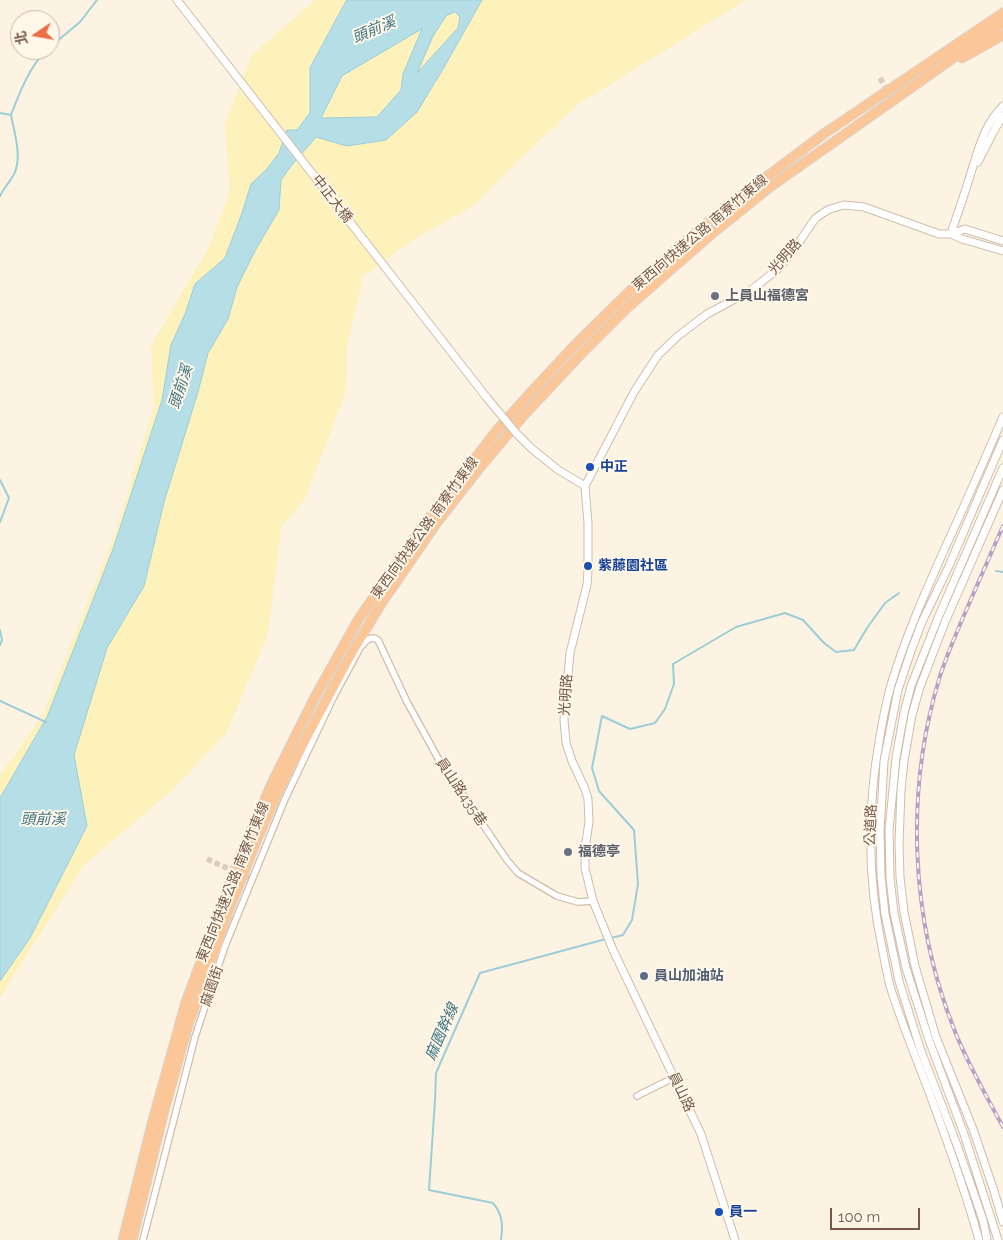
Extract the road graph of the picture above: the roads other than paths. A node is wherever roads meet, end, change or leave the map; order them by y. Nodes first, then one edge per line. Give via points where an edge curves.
1 (178, 0) edge
2 (1003, 13) edge
3 (1003, 23) edge
4 (1003, 35) edge
5 (929, 76) junction
6 (1003, 106) edge
7 (1003, 116) edge
8 (992, 125) junction
9 (951, 234) junction
10 (1003, 241) edge
11 (1003, 251) edge
12 (1003, 417) edge
13 (1003, 440) edge
14 (1003, 468) edge
15 (585, 486) junction
16 (1003, 490) edge
17 (369, 638) joint
18 (884, 713) junction
19 (892, 715) junction
20 (593, 901) junction
21 (674, 1078) junction
22 (638, 1096) dead end
23 (1003, 1222) edge
24 (123, 1240) edge
25 (132, 1240) edge
26 (143, 1240) edge
27 (735, 1240) edge
28 (978, 1240) edge
29 (987, 1240) edge
30 (998, 1240) edge

1 - 15 street, 中正大橋, bridge via 487,398 531,448
2 - 24 highway, 東西向快速公路 南寮竹東線 via 825,133 680,246 632,289 534,389 420,530 358,620 314,699 241,854 186,1002 152,1120
3 - 5 highway, 東西向快速公路 南寮竹東線
4 - 5 highway
5 - 25 highway, 東西向快速公路 南寮竹東線 via 770,187 708,236 628,307 523,416 412,557 351,654 284,779 258,837 188,1025
6 - 8 street
7 - 8 street
8 - 9 street via 981,139
9 - 10 street, 光明路 via 965,230
9 - 11 street, 光明路
9 - 15 street, 光明路 via 939,234 864,207 844,205 830,208 812,222 779,268 750,291 707,314 658,354 634,392
12 - 18 street, 公道路 via 902,649
13 - 19 street, 公道路 via 922,622
14 - 30 street, 公道路 via 911,686 896,758 889,830 894,913 906,968
15 - 20 street, 光明路 via 587,585 570,653 564,720 566,742 588,799 585,868
16 - 23 street, 公道路 via 920,687 904,761 899,844 904,912 915,966 936,1037
17 - 20 street, 員山路435巷 via 378,640 439,760 506,860 518,873 557,896 578,902
17 - 26 street, 麻園街 via 351,663 285,799 225,946 195,1037
18 - 19 street
18 - 28 street, 公道路 via 870,816 876,920 890,985
19 - 29 street, 公道路 via 884,762 880,818 880,876 885,914 898,981 983,1220
20 - 21 street, 員山路
21 - 22 street
21 - 27 street, 員山路 via 701,1134

